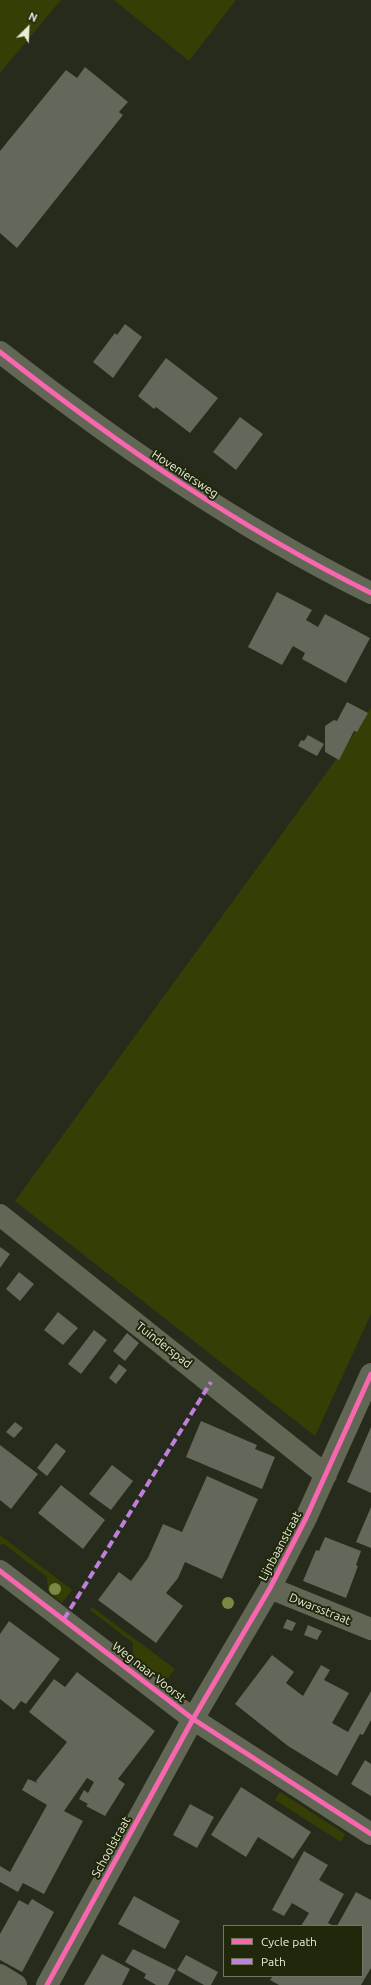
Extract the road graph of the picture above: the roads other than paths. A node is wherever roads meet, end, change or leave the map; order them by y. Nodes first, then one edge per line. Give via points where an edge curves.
1 (0, 352) edge
2 (371, 593) edge
3 (0, 1215) edge
4 (371, 1374) edge
5 (326, 1475) junction
6 (0, 1571) edge
7 (270, 1588) junction
8 (371, 1630) edge
9 (193, 1719) junction
10 (371, 1834) edge
11 (0, 1975) edge
12 (16, 1985) edge
13 (46, 1985) edge

1 - 2 street, Hoveniersweg via 71,408 195,494 295,554
3 - 5 street, Tuinderspad
4 - 5 street, Lijnbaanstraat
5 - 7 street, Lijnbaanstraat
6 - 9 street, Weg naar Voorst
7 - 8 street, Dwarsstraat
7 - 9 street, Lijnbaanstraat
9 - 10 street, Weg naar Voorst
9 - 13 street, Schoolstraat
11 - 12 street

